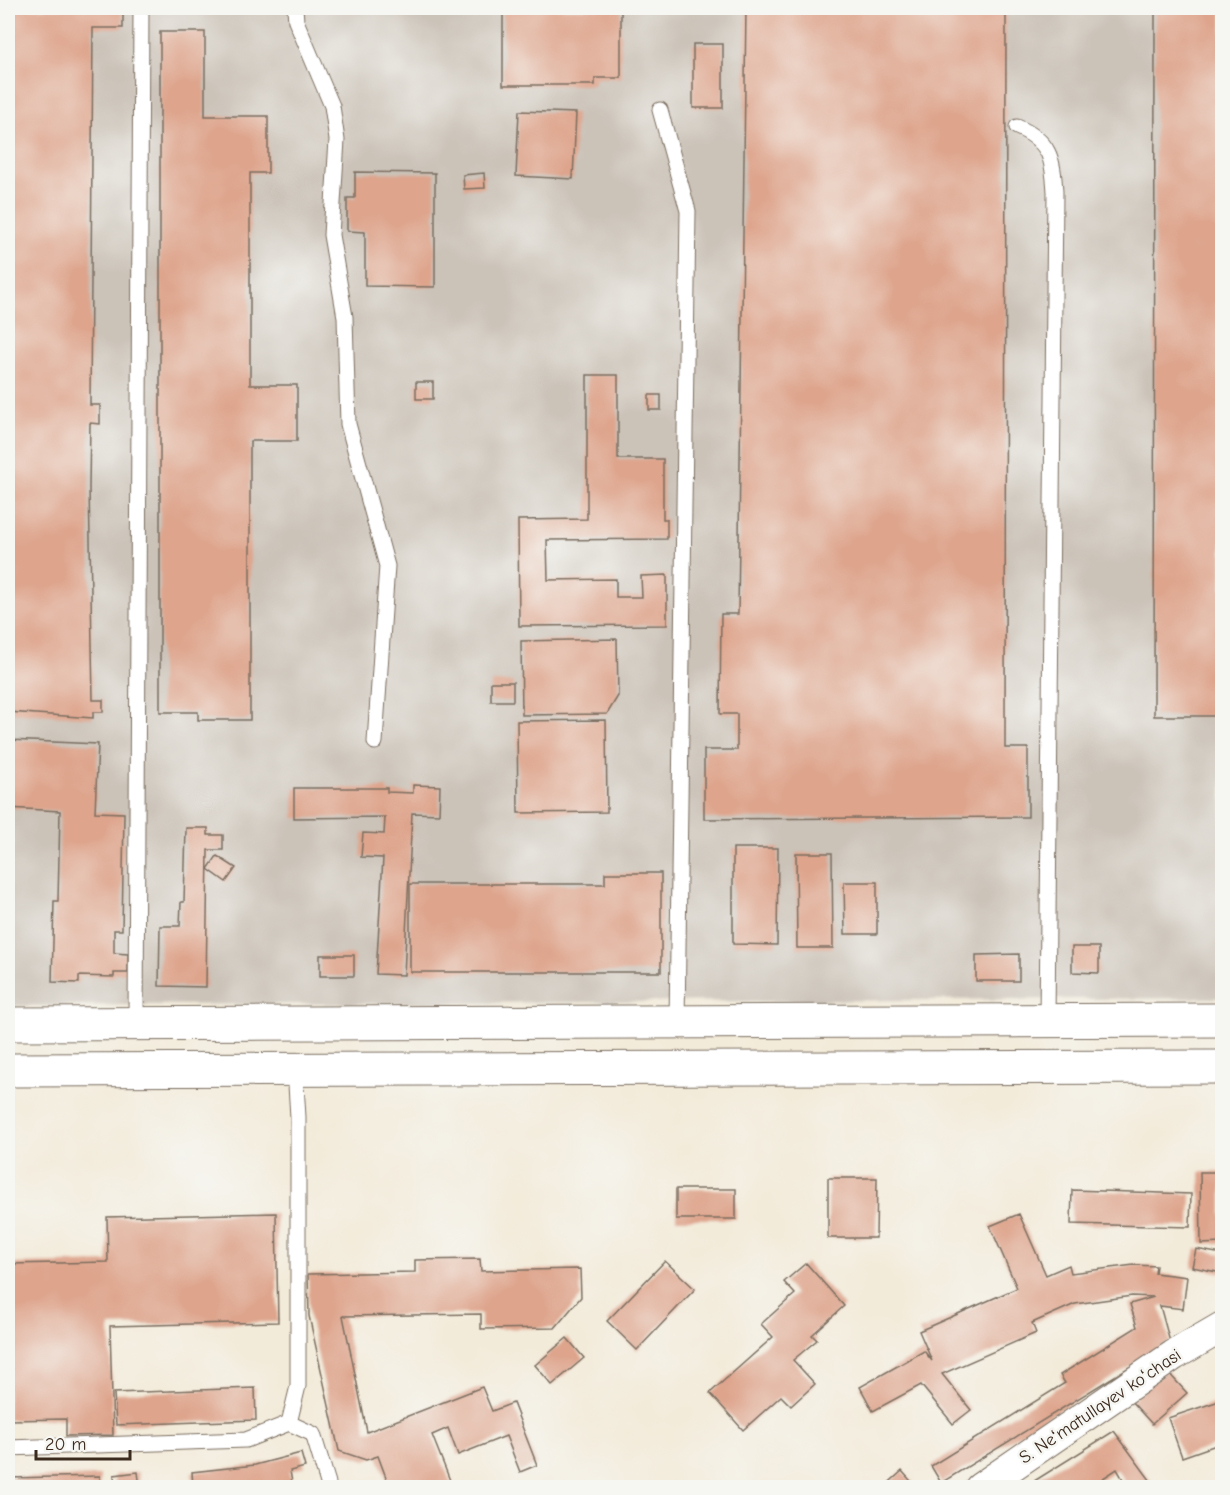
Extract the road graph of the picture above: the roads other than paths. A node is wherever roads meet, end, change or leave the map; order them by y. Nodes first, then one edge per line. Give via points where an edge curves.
1 (141, 8) edge
2 (295, 8) edge
3 (660, 110) dead end
4 (1017, 126) dead end
5 (375, 742) dead end
6 (1222, 1020) edge
7 (1047, 1021) junction
8 (677, 1023) junction
9 (8, 1024) edge
10 (136, 1024) junction
11 (1222, 1067) edge
12 (8, 1070) edge
13 (295, 1070) junction
14 (1222, 1327) edge
15 (289, 1423) junction
16 (8, 1448) edge
17 (328, 1483) dead end
18 (980, 1488) edge

1 - 10 lane
2 - 5 lane via 296,21 332,106 337,140 331,236 345,317 348,424 387,566
3 - 8 lane via 688,211
4 - 7 lane via 1034,134 1046,147 1053,167 1054,192
6 - 7 main road
7 - 8 main road
8 - 10 main road
9 - 10 main road
11 - 13 main road
12 - 13 main road
13 - 15 lane via 298,1386
14 - 18 street, S. Neʻmatullayev koʻchasi via 1165,1361
15 - 16 lane via 246,1440
15 - 17 lane via 313,1434

